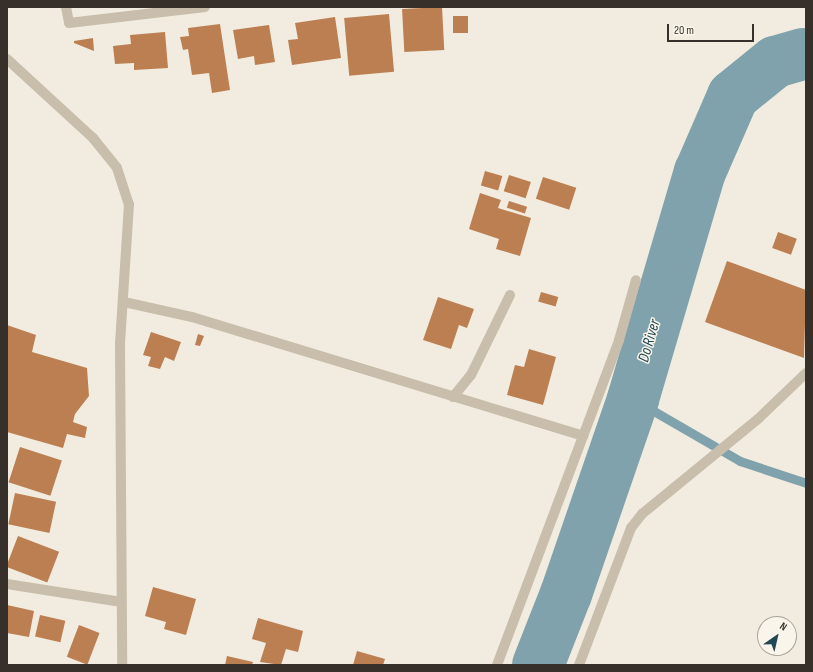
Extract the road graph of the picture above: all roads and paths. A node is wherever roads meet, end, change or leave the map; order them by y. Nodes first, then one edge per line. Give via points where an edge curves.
1 (66, 7) edge
2 (205, 7) edge
3 (7, 59) edge
4 (636, 280) dead end
5 (510, 295) dead end
6 (124, 302) junction
7 (806, 373) edge
8 (453, 397) junction
9 (583, 436) junction
10 (7, 584) edge
11 (122, 602) junction
12 (122, 665) edge
13 (497, 665) edge
14 (579, 665) edge

1 - 2 street via 69,23
3 - 6 street via 93,138 117,168 129,204
4 - 9 street via 629,310
5 - 8 street via 471,375
6 - 8 street via 192,317
6 - 11 street via 120,345
7 - 14 street via 758,419 642,514 631,528
8 - 9 street
9 - 13 street
10 - 11 street
11 - 12 street

